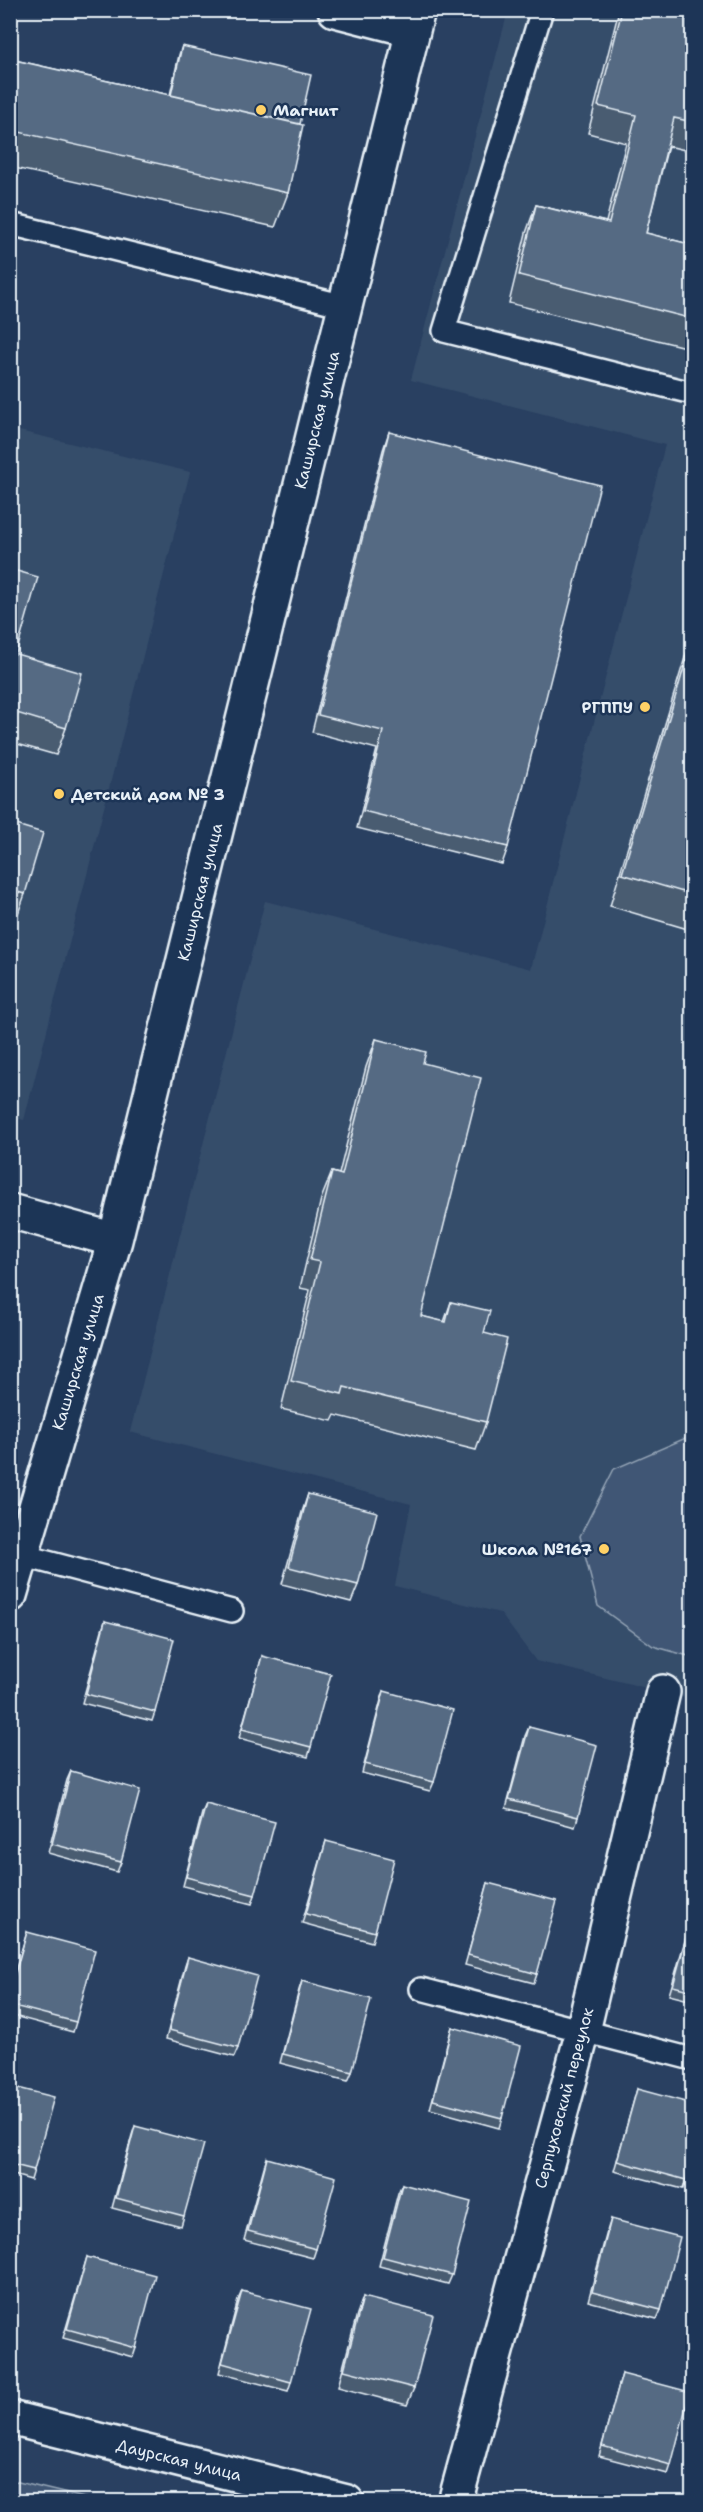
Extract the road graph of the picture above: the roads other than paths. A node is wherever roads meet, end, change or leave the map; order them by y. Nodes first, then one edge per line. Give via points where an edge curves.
1 (335, 10) edge
2 (542, 10) edge
3 (416, 20) edge
4 (10, 224) edge
5 (345, 306) junction
6 (693, 393) edge
7 (10, 1211) edge
8 (115, 1240) junction
9 (21, 1554) junction
10 (10, 1595) edge
11 (232, 1611) dead end
12 (663, 1692) dead end
13 (421, 1989) dead end
14 (583, 2031) junction
15 (693, 2059) edge
16 (10, 2418) edge
17 (347, 2502) edge
18 (455, 2502) edge

1 - 3 street
2 - 6 lane via 444,332
3 - 5 street, Каширская улица
4 - 5 lane
5 - 8 street, Каширская улица
7 - 8 street
8 - 9 street, Каширская улица
9 - 10 street, Каширская улица
9 - 11 lane
12 - 14 street, Серпуховский переулок
13 - 14 lane
14 - 15 lane
14 - 18 street, Серпуховский переулок
16 - 17 street, Даурская улица

